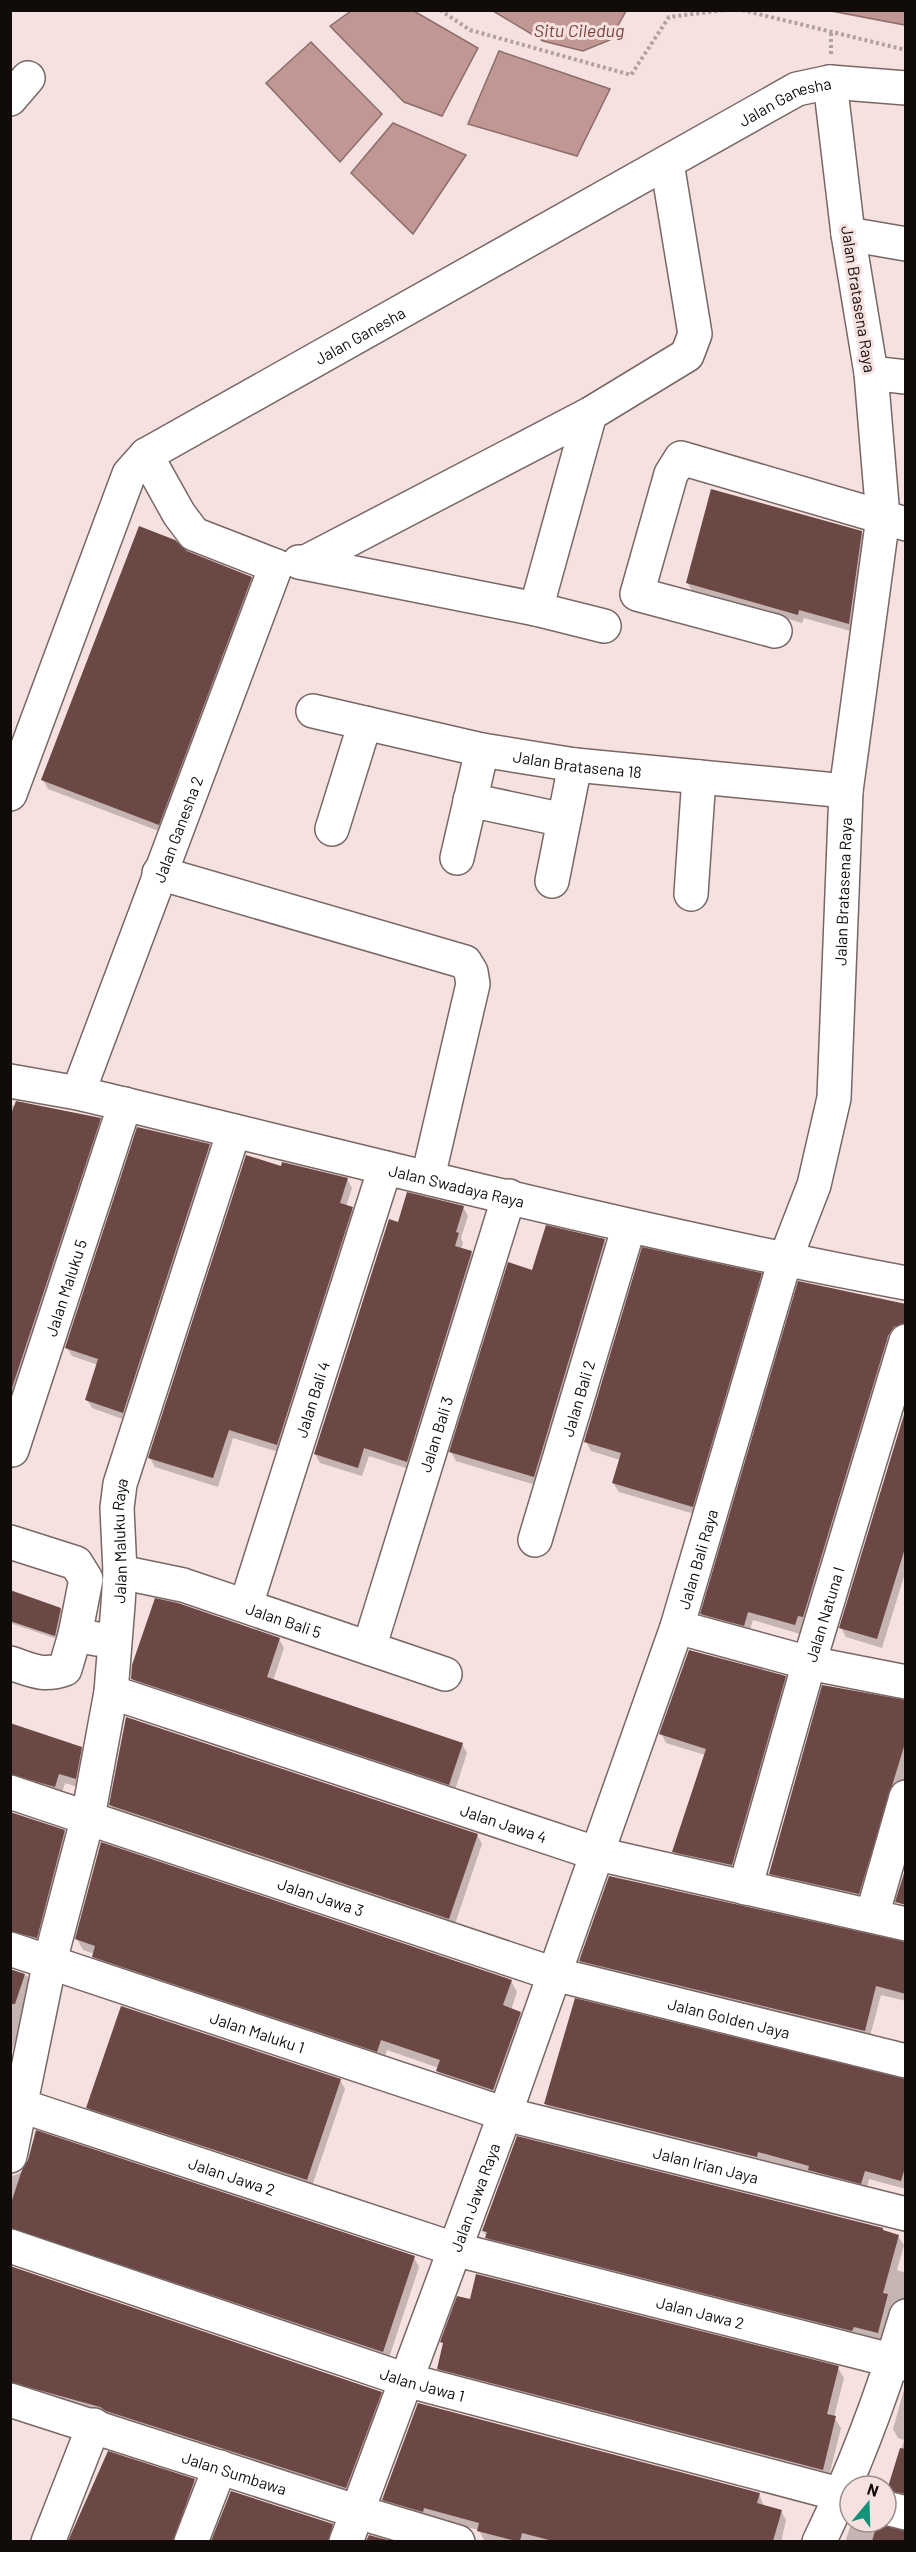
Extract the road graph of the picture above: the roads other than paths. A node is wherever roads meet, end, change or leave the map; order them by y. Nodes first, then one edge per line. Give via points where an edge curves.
1 (830, 82) junction
2 (906, 88) edge
3 (667, 163) junction
4 (848, 234) junction
5 (906, 244) edge
6 (872, 373) junction
7 (906, 377) edge
8 (590, 414) junction
9 (146, 455) junction
10 (894, 521) edge
11 (291, 564) junction
12 (536, 609) junction
13 (604, 626) dead end
14 (776, 631) dead end
15 (313, 711) dead end
16 (365, 723) junction
17 (482, 750) junction
18 (575, 765) junction
19 (699, 777) junction
20 (846, 791) junction
21 (10, 794) edge
22 (470, 800) junction
23 (564, 820) junction
24 (332, 829) dead end
25 (457, 858) dead end
26 (159, 873) junction
27 (552, 881) dead end
28 (691, 894) dead end
29 (11, 1082) edge
30 (78, 1093) junction
31 (122, 1114) junction
32 (234, 1131) junction
33 (428, 1177) junction
34 (381, 1181) junction
35 (505, 1208) junction
36 (625, 1240) junction
37 (785, 1260) junction
38 (906, 1283) edge
39 (906, 1341) edge
40 (12, 1449) dead end
41 (535, 1540) dead end
42 (10, 1542) edge
43 (120, 1572) junction
44 (246, 1605) junction
45 (677, 1627) junction
46 (75, 1635) junction
47 (116, 1643) junction
48 (369, 1648) junction
49 (10, 1663) edge
50 (809, 1663) junction
51 (445, 1674) dead end
52 (906, 1682) edge
53 (111, 1692) junction
54 (10, 1792) edge
55 (906, 1797) edge
56 (88, 1817) junction
57 (598, 1854) junction
58 (745, 1888) junction
59 (872, 1916) junction
60 (906, 1924) edge
61 (10, 1949) edge
62 (50, 1961) junction
63 (554, 1974) junction
64 (906, 2061) edge
65 (16, 2104) edge
66 (505, 2114) junction
67 (10, 2156) edge
68 (906, 2214) edge
69 (10, 2246) edge
70 (464, 2251) junction
71 (906, 2316) edge
72 (899, 2362) edge
73 (406, 2380) junction
74 (10, 2400) edge
75 (94, 2425) junction
76 (220, 2467) junction
77 (855, 2474) edge
78 (838, 2494) edge
79 (838, 2509) edge
80 (352, 2527) edge
81 (48, 2541) edge
82 (191, 2541) edge
83 (458, 2541) edge
84 (819, 2541) edge

1 - 2 street, Jalan Ganesha
1 - 3 street, Jalan Ganesha via 797,89
1 - 4 street, Jalan Bratasena Raya
3 - 8 street via 695,334 687,355
3 - 9 street, Jalan Ganesha
4 - 5 street
4 - 6 street, Jalan Bratasena Raya
6 - 7 street
6 - 10 street, Jalan Bratasena Raya
8 - 11 street
8 - 12 street
9 - 11 street via 194,534
9 - 21 street, Jalan Ganesha via 129,474
10 - 14 street via 681,458 671,474 637,594
10 - 20 street, Jalan Bratasena Raya
11 - 12 street
11 - 26 street, Jalan Ganesha 2
12 - 13 street
15 - 16 street, Jalan Bratasena 18
16 - 17 street, Jalan Bratasena 18
16 - 24 street
17 - 18 street, Jalan Bratasena 18
17 - 22 street
18 - 19 street, Jalan Bratasena 18
18 - 23 street
19 - 20 street, Jalan Bratasena 18
19 - 28 street
20 - 37 street, Jalan Bratasena Raya via 834,1098 814,1185
22 - 23 street
22 - 25 street
23 - 27 street
26 - 30 street, Jalan Ganesha 2
26 - 33 street via 465,962 473,984
29 - 30 street, Jalan Swadaya Raya
30 - 31 street, Jalan Swadaya Raya
31 - 32 street, Jalan Swadaya Raya
31 - 40 street, Jalan Maluku 5
32 - 34 street, Jalan Swadaya Raya
32 - 43 street, Jalan Maluku Raya via 120,1484
33 - 34 street, Jalan Swadaya Raya
33 - 35 street, Jalan Swadaya Raya
34 - 44 street, Jalan Bali 4
35 - 36 street, Jalan Swadaya Raya
35 - 48 street, Jalan Bali 3
36 - 37 street, Jalan Swadaya Raya
36 - 41 street, Jalan Bali 2
37 - 38 street, Jalan Swadaya Raya
37 - 45 street, Jalan Bali Raya
39 - 50 street, Jalan Natuna I
42 - 46 street via 75,1563 82,1570 87,1579
43 - 44 street, Jalan Bali 5 via 183,1585
43 - 47 street, Jalan Maluku Raya
44 - 48 street, Jalan Bali 5
45 - 50 street
45 - 57 street, Jalan Bali Raya
46 - 47 street
46 - 49 street via 65,1669 44,1674
47 - 53 street, Jalan Maluku Raya
48 - 51 street, Jalan Bali 5
50 - 52 street
50 - 58 street, Jalan Natuna I
53 - 56 street, Jalan Maluku Raya
53 - 57 street, Jalan Jawa 4
54 - 56 street, Jalan Jawa 3
55 - 59 street
56 - 62 street, Jalan Maluku Raya
56 - 63 street, Jalan Jawa 3
57 - 58 street, Jalan Jawa 4
57 - 63 street, Jalan Jawa Raya
58 - 59 street, Jalan Jawa 4
59 - 60 street, Jalan Jawa 4
61 - 62 street, Jalan Maluku 1
62 - 65 street
62 - 66 street, Jalan Maluku 1
63 - 64 street, Jalan Golden Jaya
63 - 66 street, Jalan Jawa Raya
65 - 67 street
65 - 70 street, Jalan Jawa 2
66 - 68 street, Jalan Irian Jaya
66 - 70 street, Jalan Jawa Raya
69 - 73 street, Jalan Jawa 1
70 - 72 street, Jalan Jawa 2
70 - 73 street, Jalan Jawa Raya
71 - 72 street
72 - 77 street
73 - 78 street, Jalan Jawa 1
73 - 80 street, Jalan Jawa Raya
74 - 75 street, Jalan Sumbawa
75 - 76 street, Jalan Sumbawa
75 - 81 street
76 - 80 street, Jalan Sumbawa
76 - 82 street
79 - 84 street
80 - 83 street, Jalan Sumbawa

